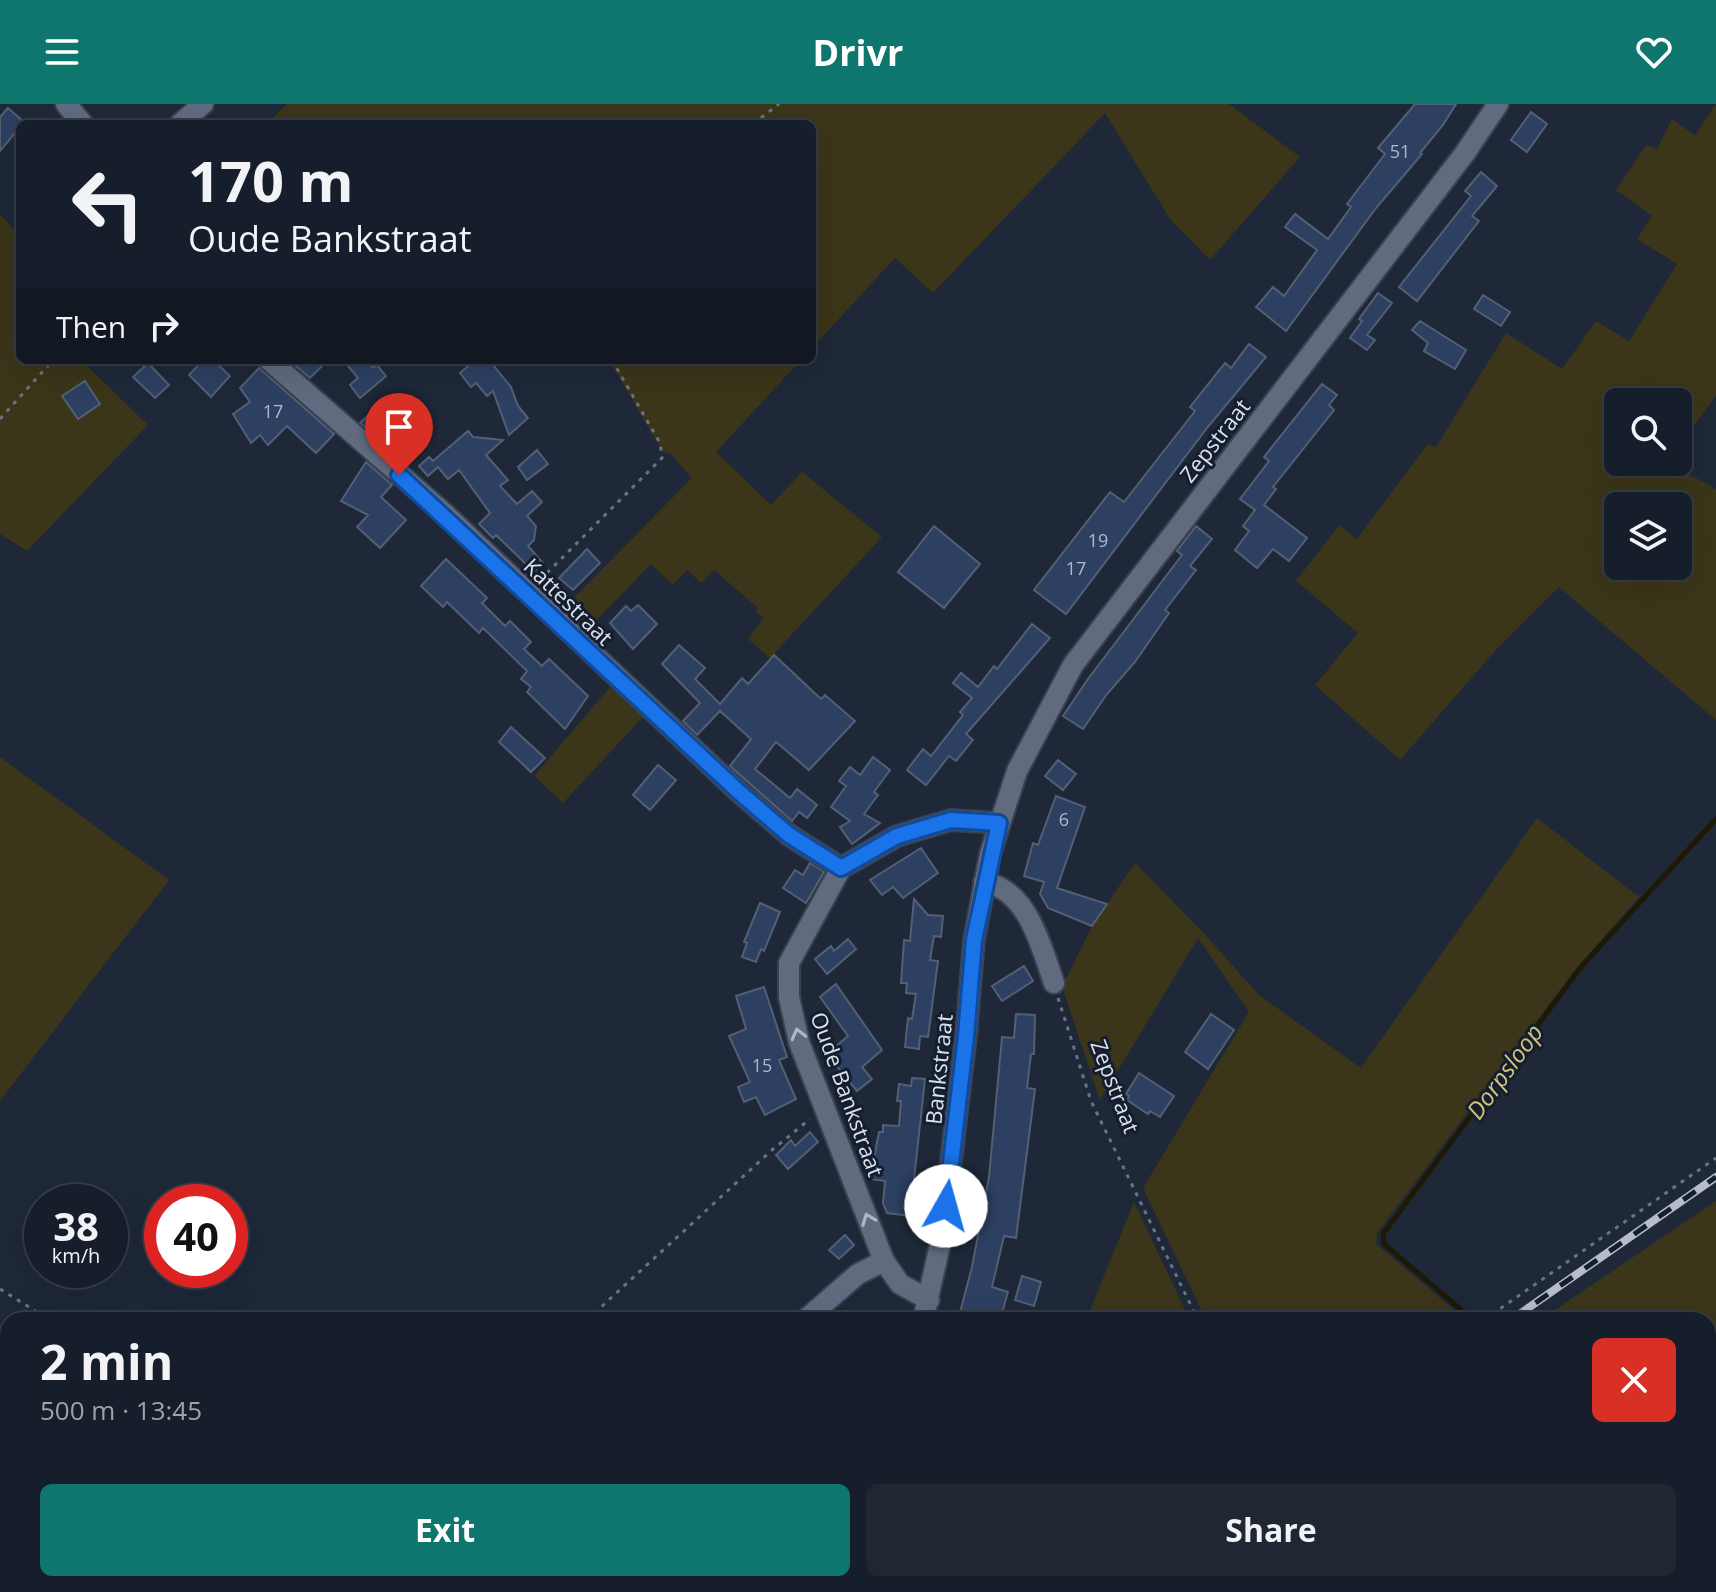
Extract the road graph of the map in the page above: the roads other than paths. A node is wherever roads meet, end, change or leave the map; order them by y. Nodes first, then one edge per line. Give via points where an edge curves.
1 (66, 104) edge
2 (203, 104) edge
3 (1498, 104) edge
4 (80, 120) edge
5 (185, 120) edge
6 (274, 364) edge
7 (999, 823) junction
8 (841, 868) junction
9 (984, 882) junction
10 (1054, 983) road end
11 (884, 1261) junction
12 (929, 1300) junction
13 (814, 1312) edge
14 (925, 1312) edge

1 - 4 street
2 - 5 street
3 - 7 street, Zepstraat via 1073,665 1017,771
6 - 8 street, Kattestraat via 444,513 789,835
7 - 8 street via 951,820 897,836
7 - 9 street, Bankstraat
11 -> 8 street, Oude Bankstraat via 799,1042 789,997 789,963
9 - 10 street via 999,885 1026,914
9 - 12 street, Bankstraat via 942,1236
11 - 12 street, Oude Bankstraat via 900,1284
11 - 13 street via 858,1274
12 - 14 street, Bankstraat

